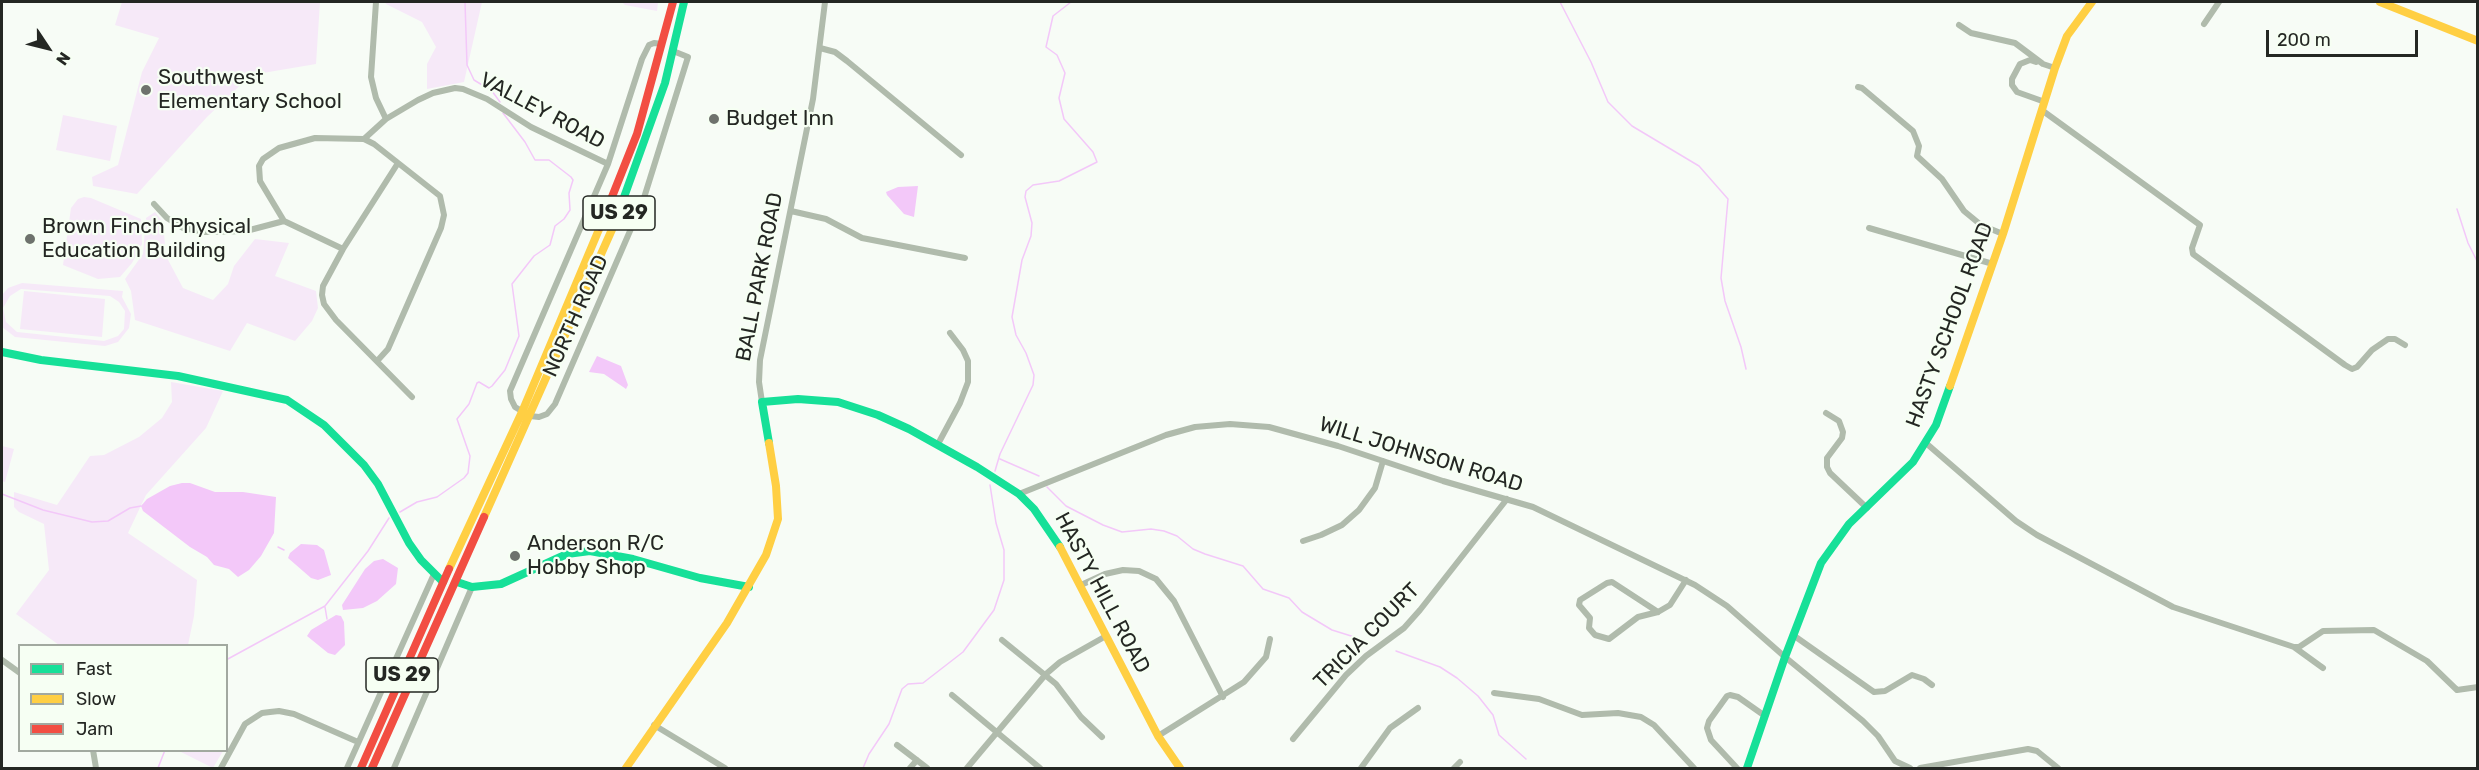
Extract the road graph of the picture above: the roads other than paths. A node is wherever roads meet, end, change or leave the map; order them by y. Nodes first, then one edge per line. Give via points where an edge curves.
1 (376, 2) edge
2 (673, 2) edge
3 (684, 2) edge
4 (825, 2) edge
5 (2092, 2) edge
6 (2218, 2) edge
7 (2380, 2) edge
8 (2204, 24) dead end
9 (1959, 26) dead end
10 (2478, 41) edge
11 (663, 44) junction
12 (820, 48) junction
13 (673, 51) junction
14 (2040, 62) junction
15 (2055, 68) junction
16 (1858, 87) dead end
17 (2044, 107) junction
18 (386, 119) junction
19 (364, 139) junction
20 (961, 154) dead end
21 (398, 163) junction
22 (608, 164) junction
23 (154, 204) dead end
24 (791, 211) junction
25 (284, 221) junction
26 (1869, 228) dead end
27 (2003, 234) junction
28 (343, 249) junction
29 (965, 258) dead end
30 (1993, 264) junction
31 (950, 333) dead end
32 (2405, 345) dead end
33 (2, 352) edge
34 (378, 360) junction
35 (412, 397) dead end
36 (762, 402) junction
37 (1826, 413) dead end
38 (526, 414) junction
39 (938, 444) junction
40 (1927, 444) junction
41 (1383, 461) junction
42 (1018, 495) junction
43 (1507, 499) junction
44 (1867, 508) junction
45 (467, 530) junction
46 (1304, 541) dead end
47 (434, 574) junction
48 (1686, 580) junction
49 (442, 582) junction
50 (457, 582) junction
51 (1081, 585) junction
52 (472, 587) junction
53 (748, 587) junction
54 (1658, 612) junction
55 (438, 621) junction
56 (1793, 635) junction
57 (1106, 636) junction
58 (1270, 639) dead end
59 (1002, 640) dead end
60 (2294, 647) junction
61 (1785, 657) junction
62 (2, 660) edge
63 (2323, 668) dead end
64 (18, 672) edge
65 (1046, 674) junction
66 (1932, 685) dead end
67 (2478, 687) edge
68 (1494, 693) dead end
69 (952, 695) dead end
70 (1223, 697) junction
71 (1418, 708) dead end
72 (1765, 716) junction
73 (654, 725) junction
74 (996, 733) junction
75 (1158, 736) junction
76 (1102, 737) dead end
77 (1293, 739) dead end
78 (358, 742) junction
79 (897, 745) dead end
80 (93, 752) edge
81 (916, 760) junction
82 (1460, 762) dead end
83 (1177, 767) edge
84 (96, 768) edge
85 (221, 768) edge
86 (347, 768) edge
87 (361, 768) edge
88 (372, 768) edge
89 (394, 768) edge
90 (626, 768) edge
91 (724, 768) edge
92 (910, 768) edge
93 (927, 768) edge
94 (967, 768) edge
95 (1040, 768) edge
96 (1361, 768) edge
97 (1454, 768) edge
98 (1694, 768) edge
99 (1737, 768) edge
100 (1747, 768) edge
101 (1910, 768) edge
102 (1920, 768) edge
103 (2058, 768) edge

1 - 18 street via 371,77
2 - 11 main road, US 29
3 - 13 main road, US 29
4 - 12 street, BALL PARK ROAD
5 - 15 main road, HASTY SCHOOL ROAD via 2067,36
6 - 8 street
7 - 10 main road
9 - 14 street via 1971,33 2015,42
11 - 22 street, VALLEY ROAD via 649,45 642,59
11 - 38 main road, US 29 via 637,134
12 - 20 street via 847,61
12 - 24 street, BALL PARK ROAD
13 - 38 main road, US 29 via 626,196 600,260
13 - 38 street, NORTH ROAD via 688,57 643,201 555,404 539,417
14 - 15 street
14 - 17 street via 2020,64 2012,85
15 - 17 main road, HASTY SCHOOL ROAD
16 - 27 street via 1913,131 1919,146 1917,156 1942,179 1964,211 1981,225
17 - 27 main road, HASTY SCHOOL ROAD
17 - 32 street via 2200,225 2193,254 2345,366 2357,366 2388,339
18 - 19 street, VALLEY ROAD
18 - 22 street, VALLEY ROAD via 434,93 463,89
19 - 21 street
19 - 25 street via 315,138 279,148 263,159 259,166 260,181
21 - 28 street
21 - 34 street via 440,196 444,215 397,330
22 - 38 street via 510,391 511,399
23 - 25 street via 183,228 204,232 246,231
24 - 29 street via 826,219 862,238
24 - 36 street, BALL PARK ROAD via 760,360
25 - 28 street
26 - 30 street
27 - 30 main road, HASTY SCHOOL ROAD
28 - 34 street via 323,286 324,304
30 - 40 main road, HASTY SCHOOL ROAD via 1945,406
31 - 39 street via 968,362 968,382
33 - 47 main road via 178,375 287,400 324,425 364,465 409,543
34 - 35 street
36 - 39 main road, HASTY HILL ROAD via 838,402
36 - 53 main road, BALL PARK ROAD via 778,519 766,555
37 - 44 street via 1839,421 1843,432 1827,458 1827,467
38 - 45 main road, US 29
38 - 50 main road, US 29
39 - 42 main road, HASTY HILL ROAD
40 - 44 main road, HASTY SCHOOL ROAD
40 - 60 street via 2037,535 2173,607
41 - 42 street, WILL JOHNSON ROAD via 1269,427 1196,427 1166,435
41 - 43 street, WILL JOHNSON ROAD
41 - 46 street via 1375,488 1359,510 1342,525
42 - 51 main road, HASTY HILL ROAD via 1047,524
43 - 48 street, WILL JOHNSON ROAD via 1533,507
43 - 77 street, TRICIA COURT via 1420,610 1346,675
44 - 56 main road, HASTY SCHOOL ROAD via 1838,537 1821,563
45 - 49 main road, US 29
45 - 50 main road via 454,577
47 - 49 main road
47 - 78 street
48 - 54 street via 1670,606
48 - 61 street, WILL JOHNSON ROAD via 1727,606
49 - 55 main road via 446,587
49 - 87 main road, US 29
50 - 52 main road
50 - 55 main road, US 29
51 - 57 main road, HASTY HILL ROAD
51 - 70 street via 1123,570 1139,571 1156,579 1174,601
52 - 53 main road via 501,584 579,551 608,553 684,575
52 - 89 street
53 - 73 main road, BALL PARK ROAD
54 - 54 street via 1612,582 1580,600 1579,605 1590,618 1589,628 1595,635 1609,639 1638,617
55 - 88 main road, US 29
56 - 61 main road, HASTY SCHOOL ROAD
56 - 66 street via 1874,692 1885,691 1912,675
57 - 65 street
57 - 75 main road, HASTY HILL ROAD
58 - 70 street via 1262,663
59 - 65 street
60 - 63 street
60 - 67 street via 2324,631 2374,630 2427,661 2457,690
61 - 72 main road, HASTY SCHOOL ROAD
61 - 101 street, WILL JOHNSON ROAD via 1863,721 1895,761
62 - 64 street
65 - 74 street
65 - 76 street
68 - 98 street via 1539,699 1582,715 1618,713 1641,717 1654,724
69 - 74 street
70 - 75 street
71 - 96 street via 1390,729
72 - 99 street via 1730,695 1709,721 1711,740
72 - 100 main road, HASTY SCHOOL ROAD
73 - 90 main road, BALL PARK ROAD
73 - 91 street
74 - 94 street
74 - 95 street
75 - 83 main road, HASTY HILL ROAD
78 - 85 street via 294,714 262,713 245,724
78 - 86 street
79 - 81 street
80 - 84 street
81 - 92 street
81 - 93 street
82 - 97 street
102 - 103 street via 2028,749 2037,751

